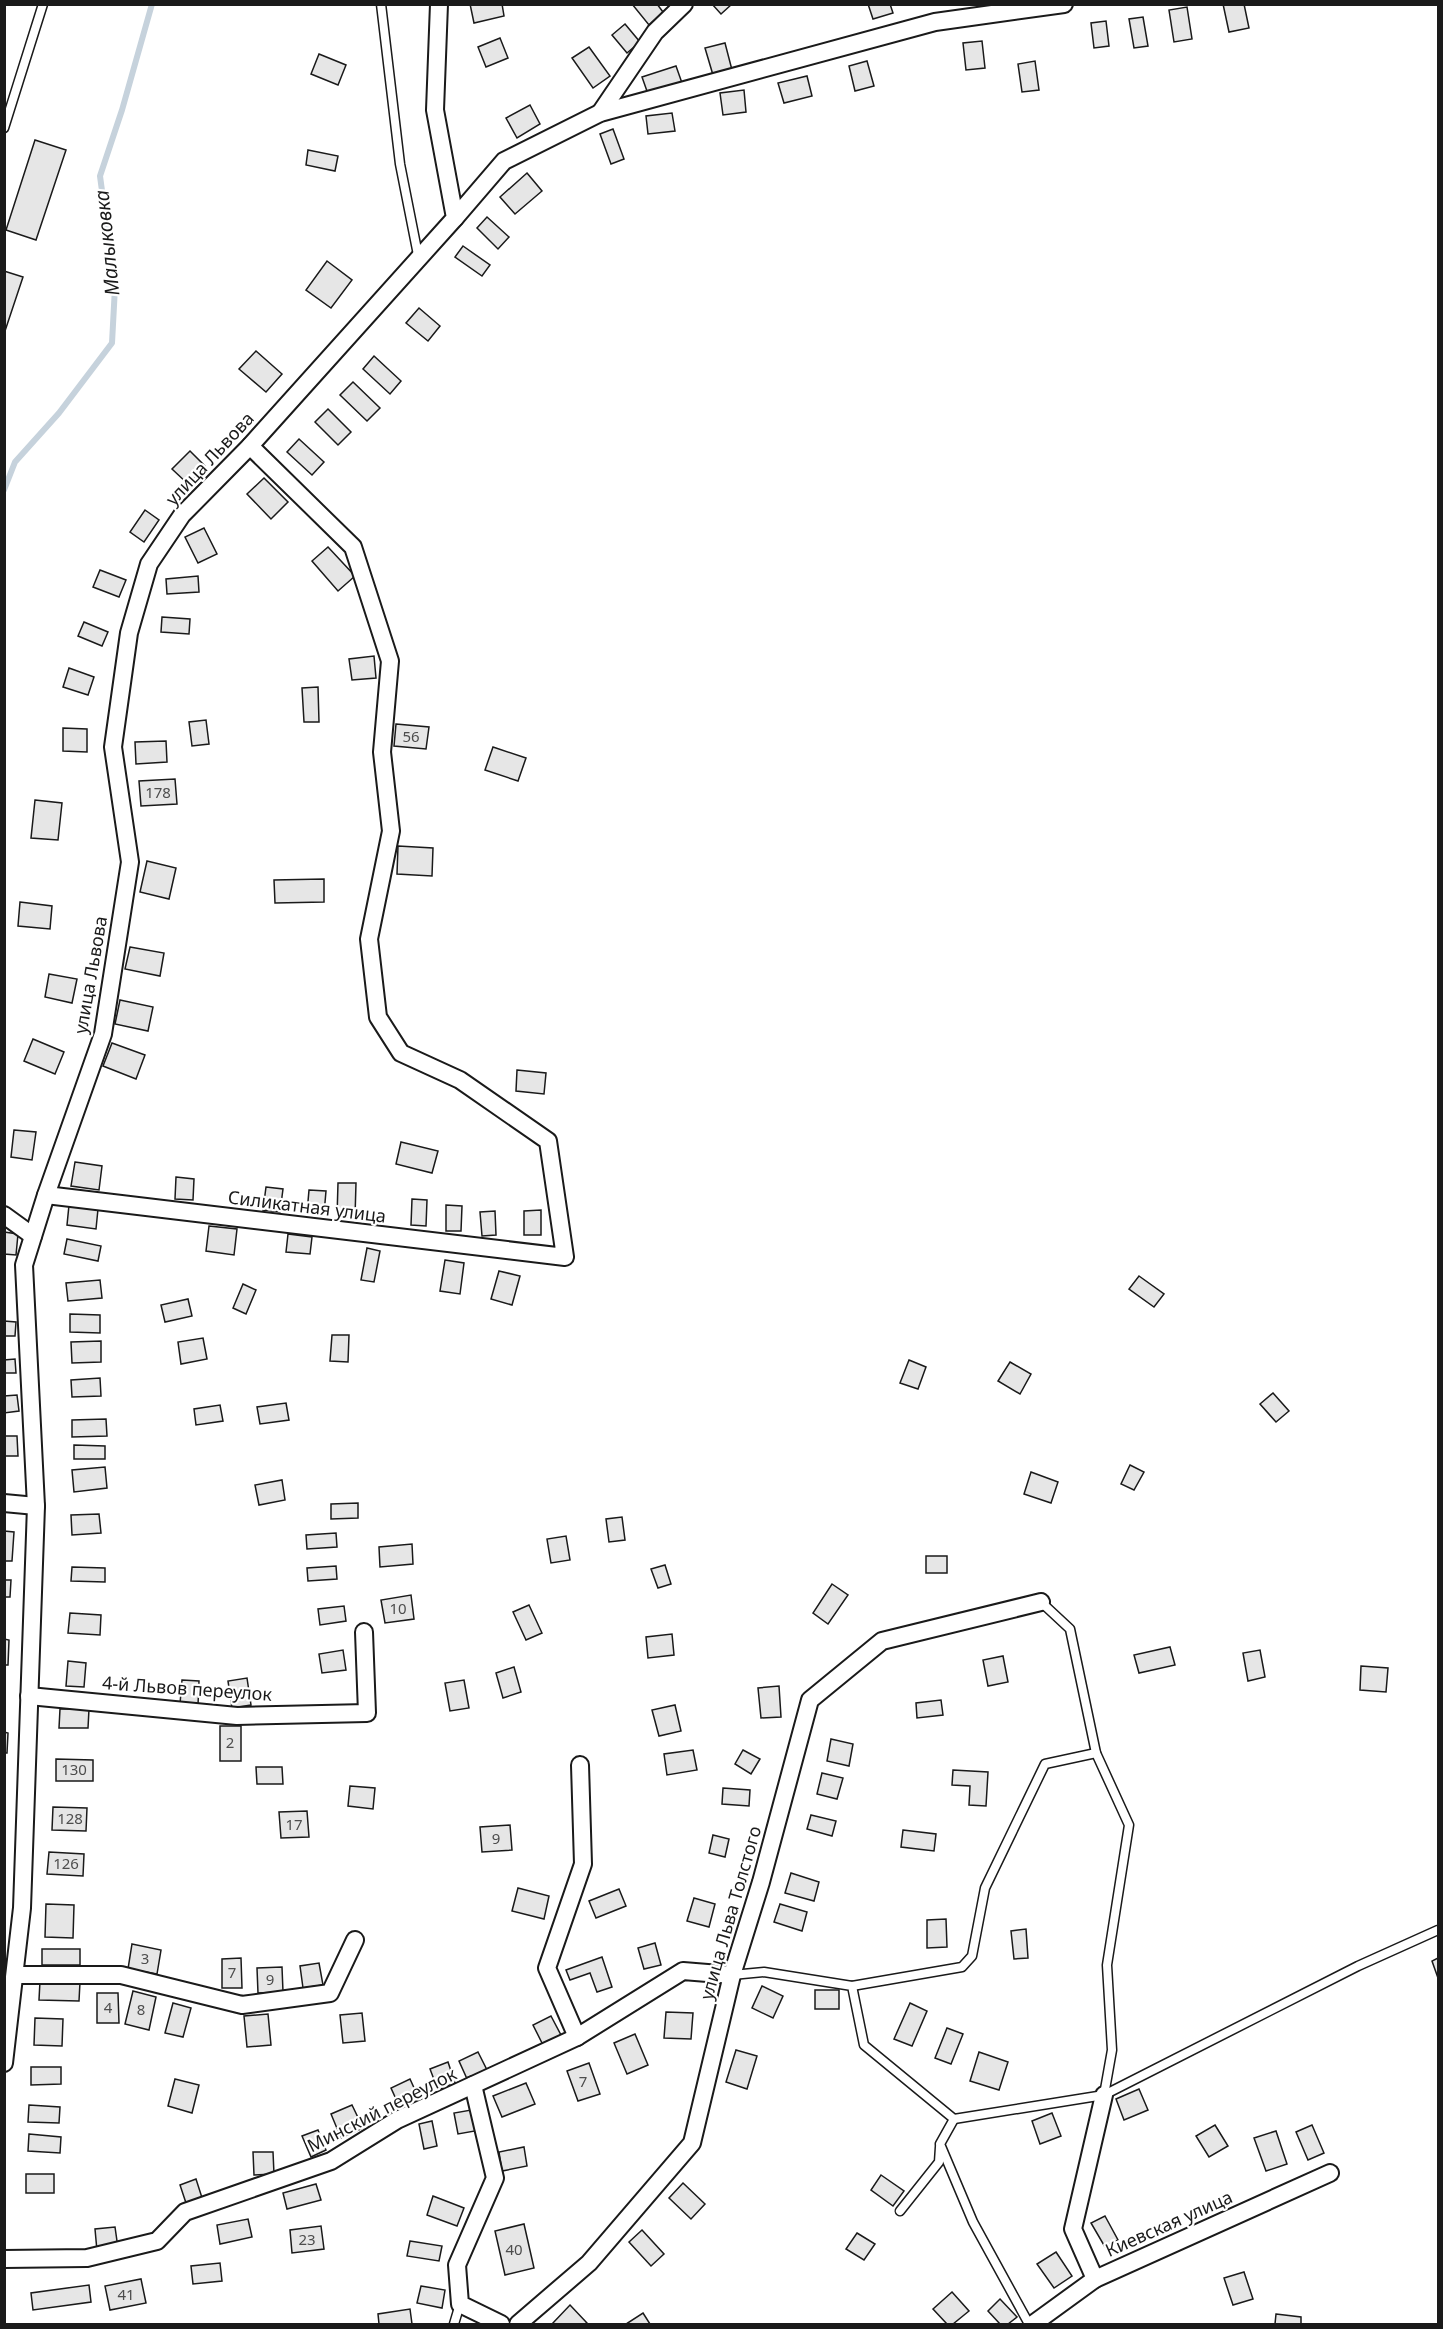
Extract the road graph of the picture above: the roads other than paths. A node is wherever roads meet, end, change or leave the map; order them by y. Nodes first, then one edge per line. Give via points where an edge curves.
1 (43, 4) edge
2 (381, 4) edge
3 (439, 4) edge
4 (684, 4) edge
5 (1064, 4) edge
6 (600, 113) junction
7 (4, 128) edge
8 (455, 218) junction
9 (419, 260) junction
10 (250, 446) junction
11 (46, 1195) junction
12 (4, 1215) edge
13 (33, 1236) junction
14 (4, 1503) edge
15 (36, 1506) junction
16 (1041, 1602) joint
17 (364, 1632) dead end
18 (29, 1696) junction
19 (1096, 1753) junction
20 (580, 1765) dead end
21 (1438, 1930) edge
22 (355, 1940) dead end
23 (15, 1975) junction
24 (732, 1975) junction
25 (852, 1986) junction
26 (578, 2037) junction
27 (4, 2064) edge
28 (473, 2085) junction
29 (1104, 2095) junction
30 (954, 2119) junction
31 (940, 2144) junction
32 (1330, 2173) dead end
33 (900, 2211) dead end
34 (4, 2259) edge
35 (1095, 2279) junction
36 (460, 2304) junction
37 (454, 2325) edge
38 (501, 2325) edge
39 (518, 2325) edge
40 (1031, 2325) edge

1 - 7 lane
2 - 9 lane via 400,164
3 - 8 street via 435,110
4 - 6 street via 655,32
5 - 6 street, улица Львова via 935,22
6 - 8 street, улица Львова via 504,161
8 - 9 street, улица Львова
9 - 10 street, улица Львова
10 - 11 street, улица Львова via 182,515 149,564 129,633 113,747 130,862 103,1034
10 - 11 street, Силикатная улица via 352,547 390,661 382,752 391,831 369,939 378,1017 401,1053 460,1080 548,1141 565,1257
11 - 13 street, улица Львова
12 - 13 street
13 - 15 street, улица Львова via 24,1265
14 - 15 street
15 - 18 street, улица Львова
16 - 19 lane via 1070,1629
16 - 24 street, улица Льва Толстого via 882,1641 810,1700
17 - 18 street, 4-й Львов переулок via 367,1713 237,1716
18 - 23 street, улица Львова via 22,1908
19 - 25 lane via 1045,1764 985,1888 972,1956 962,1967
19 - 29 lane via 1129,1825 1107,1965 1112,2050
20 - 26 street via 583,1864 547,1968
21 - 29 lane via 1358,1966
22 - 23 street via 330,1993 242,2005 120,1976
23 - 27 street, улица Львова
24 - 25 lane via 764,1972
24 - 26 street, Минский переулок via 683,1971
24 - 39 street, улица Льва Толстого via 692,2144 589,2263
25 - 30 lane via 864,2045
26 - 28 street, Минский переулок
28 - 34 street, Минский переулок via 397,2120 331,2161 185,2212 157,2241 87,2258
28 - 36 street via 495,2178 457,2265
29 - 30 lane
29 - 35 street via 1073,2229
30 - 31 lane
31 - 33 lane via 939,2162
31 - 40 lane via 973,2222
32 - 35 street, Киевская улица
35 - 40 street, Киевская улица
36 - 37 lane
36 - 38 street

